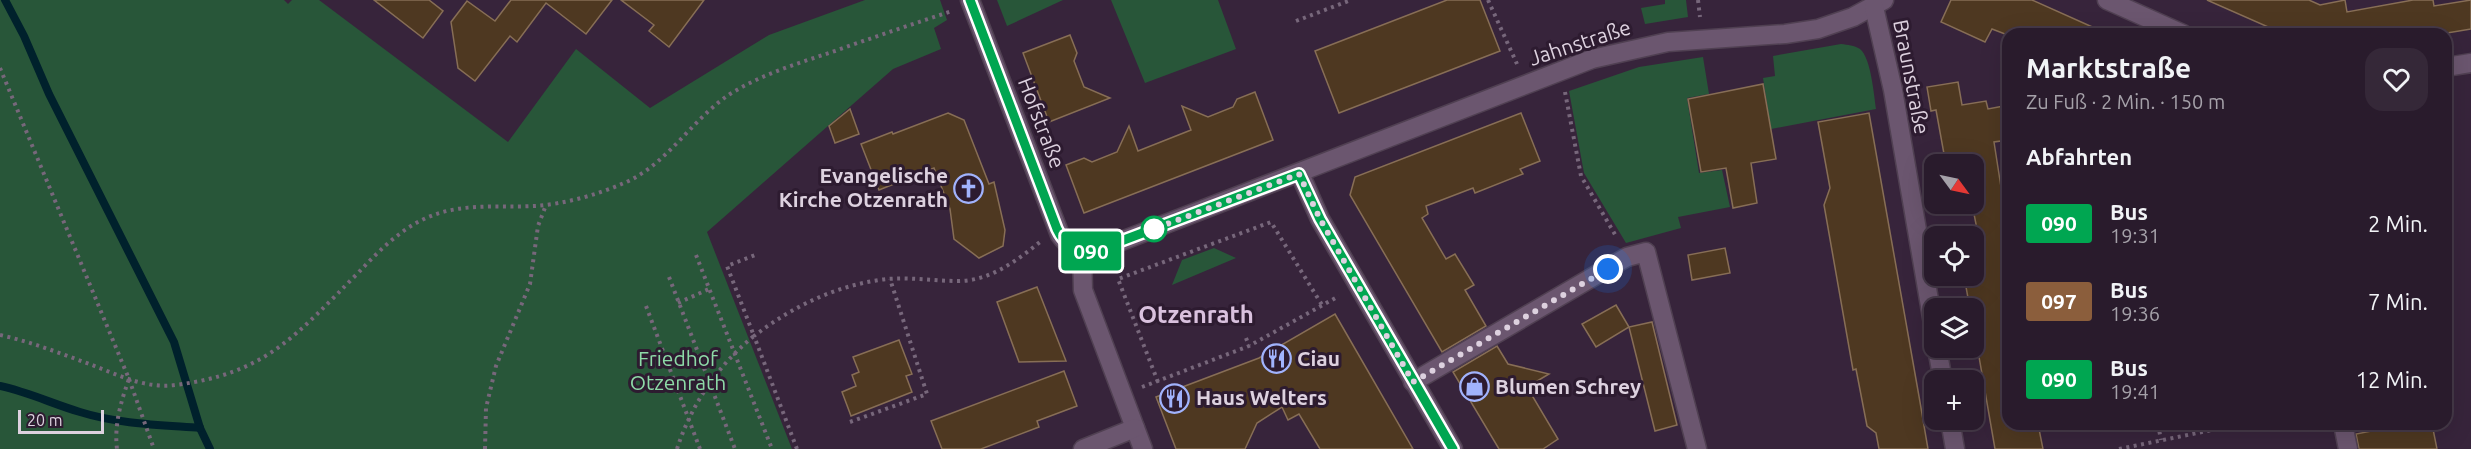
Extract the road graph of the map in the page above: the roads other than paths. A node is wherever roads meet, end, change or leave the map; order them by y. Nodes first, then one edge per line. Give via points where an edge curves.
1 (2108, 0) edge
2 (971, 2) edge
3 (1879, 3) edge
4 (2170, 28) edge
5 (2471, 63) edge
6 (2452, 66) edge
7 (1299, 174) junction
8 (1082, 251) junction
9 (1929, 298) edge
10 (1413, 382) junction
11 (1136, 428) junction
12 (1952, 430) edge
13 (2344, 430) edge
14 (1083, 449) edge
15 (1143, 449) edge
16 (1453, 449) edge
17 (1697, 449) edge
18 (1955, 449) edge
19 (2348, 449) edge

1 - 4 street
2 - 8 street, Hofstraße via 1057,229 1068,244
3 - 7 street, Jahnstraße via 1818,29 1650,44 1560,70
3 - 9 street, Braunstraße
5 - 6 street
7 - 8 street, Jahnstraße via 1106,247
7 - 10 street via 1320,219
8 - 11 street via 1083,290
10 - 16 street
10 - 17 street via 1627,257 1646,252
11 - 14 street
11 - 15 street
12 - 18 street
13 - 19 street

